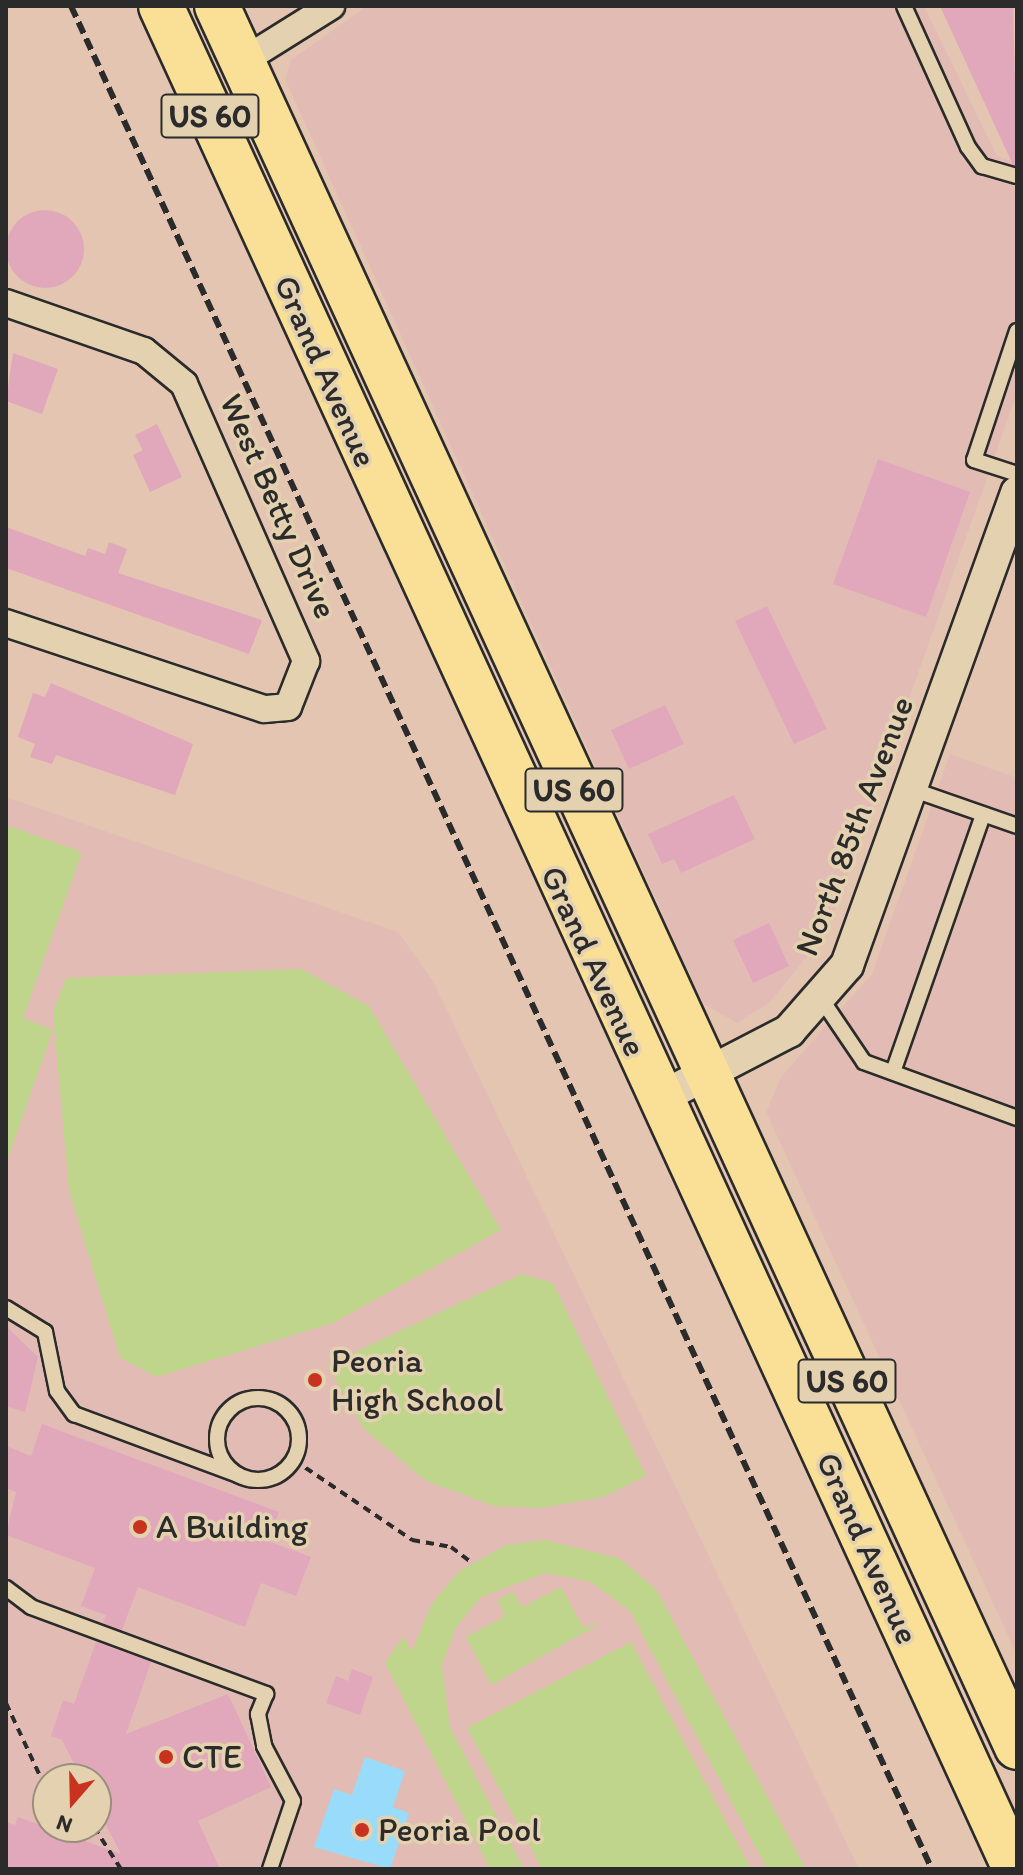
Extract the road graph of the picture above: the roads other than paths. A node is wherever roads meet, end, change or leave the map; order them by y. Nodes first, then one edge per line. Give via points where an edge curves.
1 (161, 6) edge
2 (217, 6) edge
3 (331, 6) edge
4 (904, 6) edge
5 (243, 61) junction
6 (1017, 176) edge
7 (6, 303) edge
8 (1017, 331) edge
9 (379, 357) junction
10 (329, 381) junction
11 (1017, 474) edge
12 (1017, 493) edge
13 (6, 623) edge
14 (911, 789) junction
15 (983, 815) junction
16 (1017, 826) edge
17 (822, 1000) junction
18 (893, 1072) junction
19 (706, 1076) junction
20 (658, 1099) junction
21 (1017, 1118) edge
22 (6, 1308) edge
23 (238, 1475) junction
24 (924, 1546) junction
25 (874, 1562) junction
26 (6, 1588) edge
27 (1017, 1747) edge
28 (270, 1869) edge
29 (1015, 1869) edge

1 - 10 highway, Grand Avenue / US 60
2 - 5 highway, Grand Avenue / US 60
3 - 5 street
4 - 6 lane via 968,147 982,166
5 - 9 highway, Grand Avenue / US 60
7 - 13 street, West Betty Drive via 144,351 184,384 300,634 306,661 288,707 264,709
8 - 11 lane via 974,460
9 - 10 highway
9 - 19 highway, Grand Avenue / US 60
10 - 20 highway, Grand Avenue / US 60
12 - 14 street, North 85th Avenue
14 - 15 lane
14 - 17 street, North 85th Avenue via 857,944
15 - 16 lane
15 - 18 lane
17 - 18 lane via 864,1062
17 - 19 street, North 85th Avenue via 789,1031
18 - 21 lane
19 - 20 street, North 85th Avenue
19 - 24 highway, Grand Avenue / US 60
20 - 25 highway, Grand Avenue / US 60
22 - 23 lane via 45,1332 57,1391 74,1414
23 - 23 lane via 276,1477 294,1460 300,1435 290,1412 267,1399 241,1401 217,1431 220,1457
24 - 25 highway
24 - 27 highway, Grand Avenue / US 60
25 - 29 highway, Grand Avenue / US 60
26 - 28 lane via 31,1607 266,1694 258,1714 264,1746 293,1801

